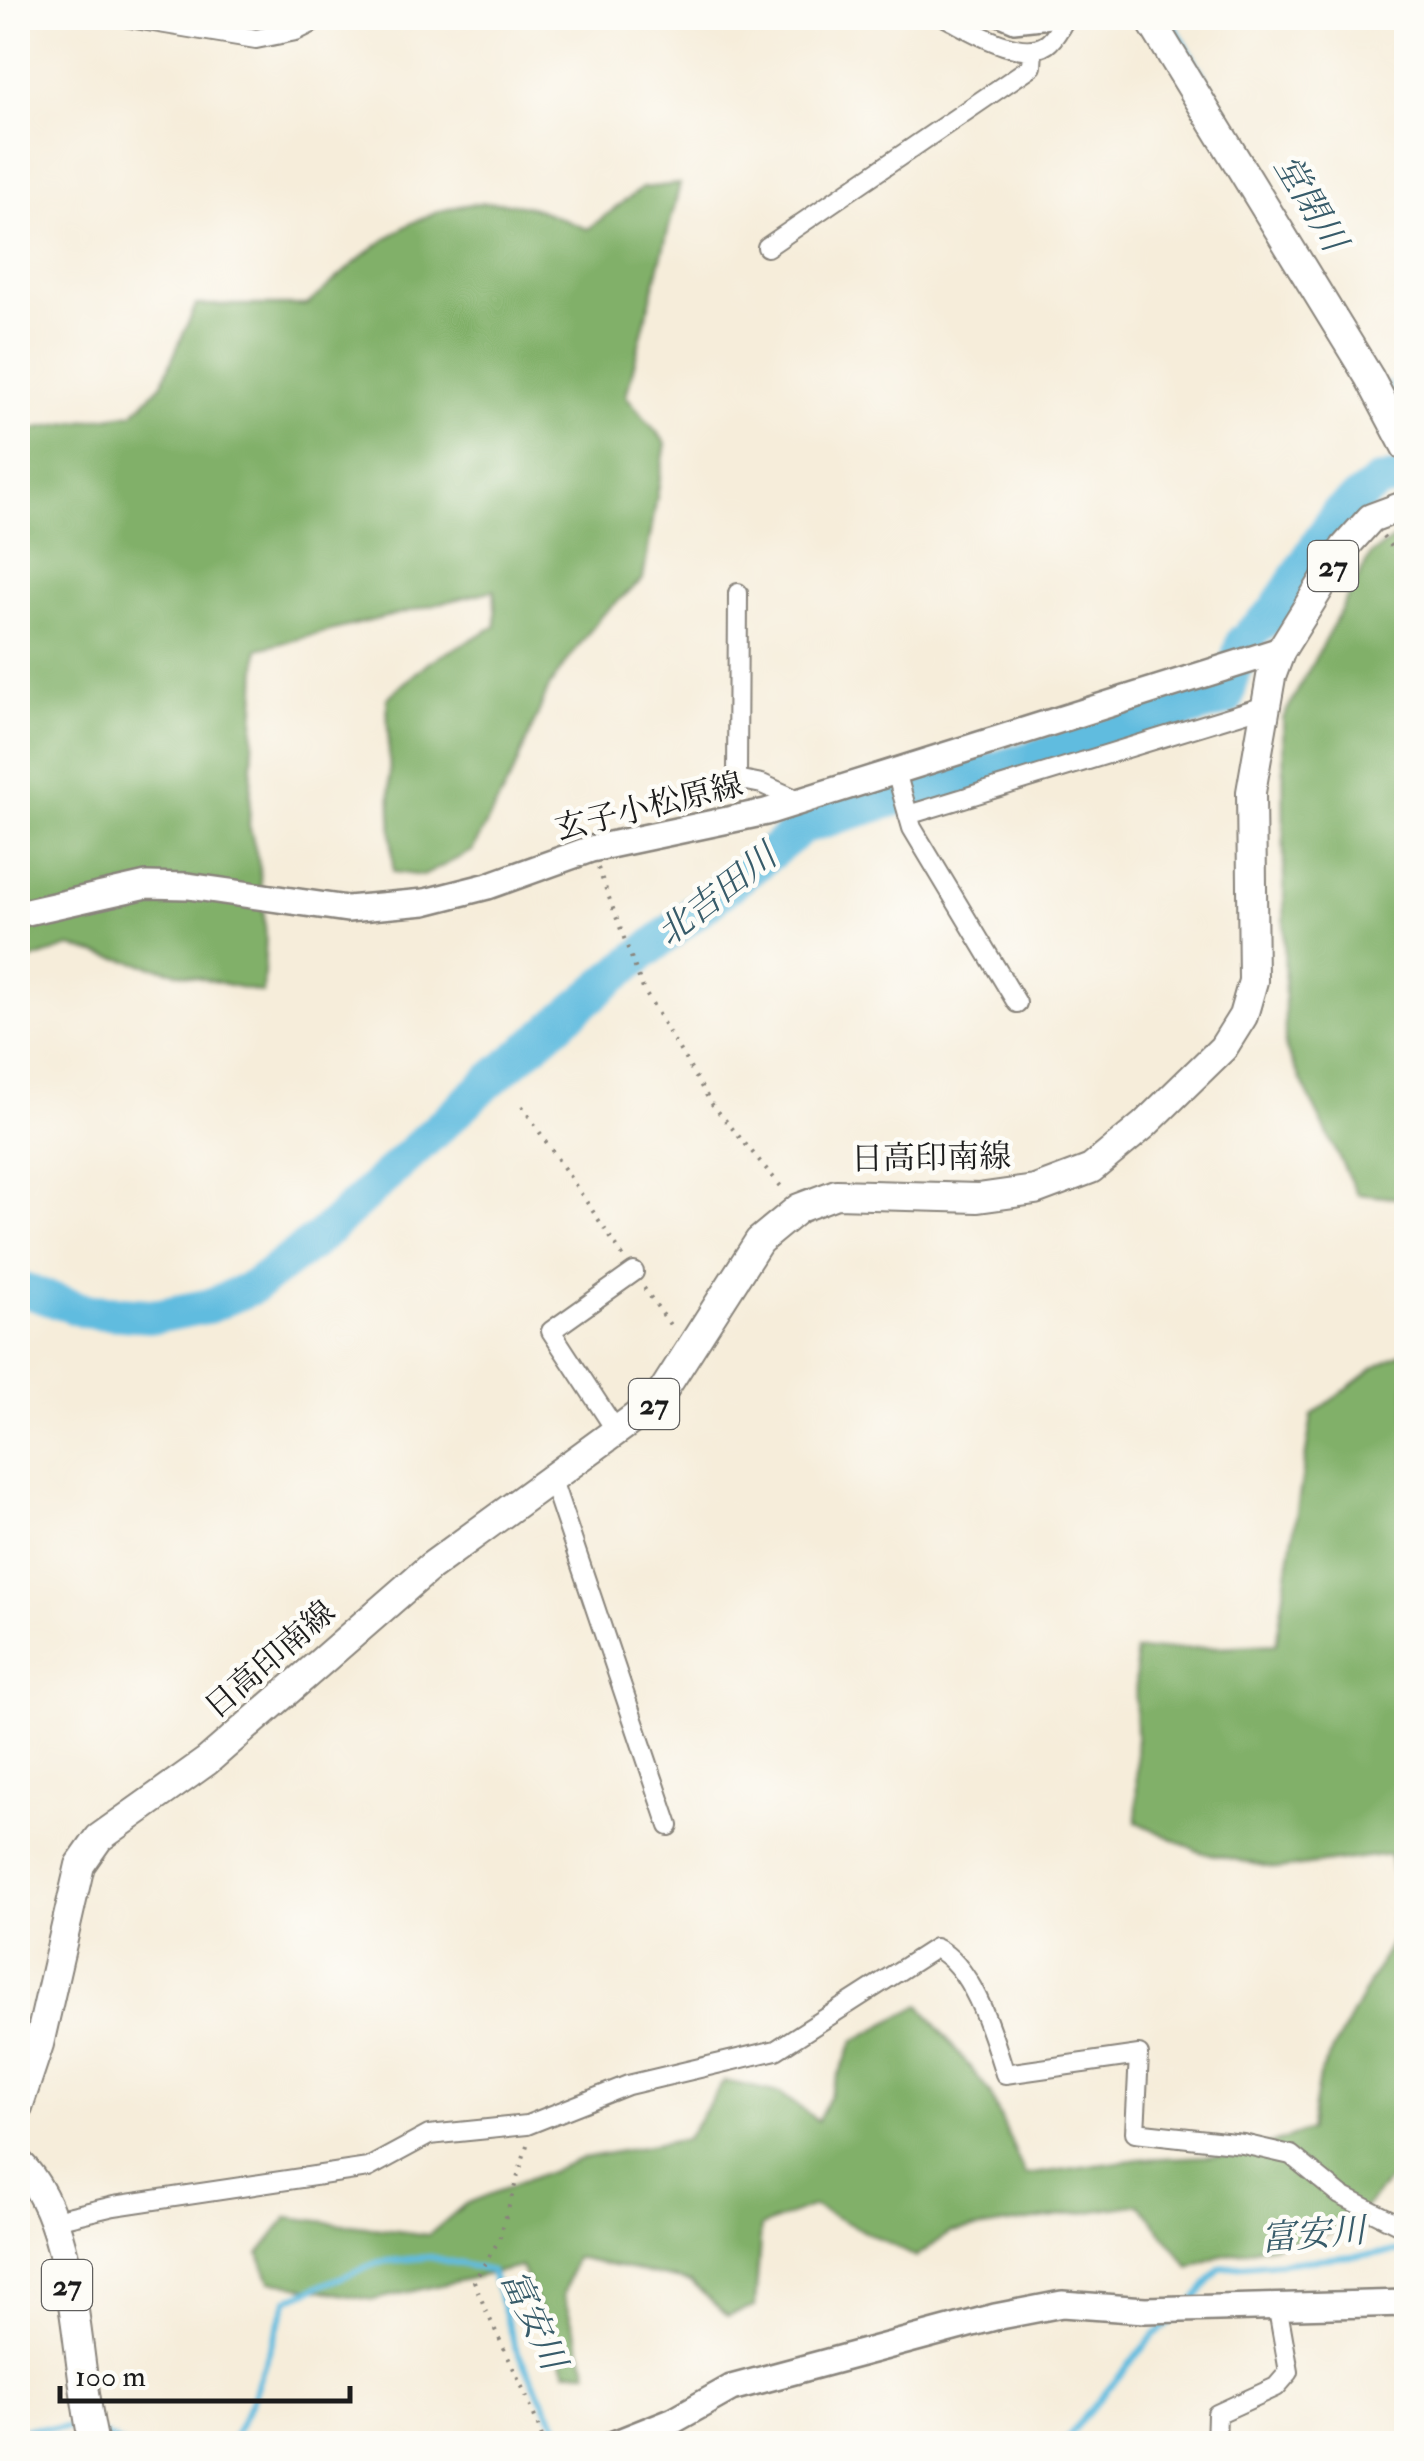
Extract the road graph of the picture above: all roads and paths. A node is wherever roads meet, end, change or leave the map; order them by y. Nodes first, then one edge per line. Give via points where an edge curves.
1 (129, 18) edge
2 (322, 18) edge
3 (947, 18) edge
4 (993, 18) edge
5 (1149, 18) edge
6 (1064, 20) edge
7 (1033, 50) junction
8 (767, 248) dead end
9 (1406, 447) edge
10 (1406, 506) edge
11 (1370, 518) junction
12 (1406, 568) edge
13 (738, 593) dead end
14 (1281, 650) junction
15 (1264, 706) junction
16 (896, 772) junction
17 (800, 801) junction
18 (908, 815) junction
19 (591, 850) junction
20 (18, 914) edge
21 (1017, 1004) dead end
22 (522, 1106) dead end
23 (799, 1208) junction
24 (634, 1272) junction
25 (689, 1354) junction
26 (617, 1432) junction
27 (552, 1480) junction
28 (669, 1826) dead end
29 (18, 2107) edge
30 (527, 2126) junction
31 (18, 2162) edge
32 (56, 2220) junction
33 (1406, 2228) edge
34 (1406, 2303) edge
35 (1277, 2304) junction
36 (91, 2431) edge
37 (544, 2444) edge
38 (614, 2444) edge
39 (1216, 2444) edge

1 - 2 street via 256,39
3 - 7 street
4 - 6 lane via 1014,27
5 - 9 main road
6 - 7 street via 1048,44
7 - 8 street via 1032,66
10 - 11 main road, 27
11 - 12 path
11 - 14 main road, 日高印南線 / 27
13 - 17 street via 738,779
14 - 15 main road, 日高印南線 / 27
14 - 16 main road, 玄子小松原線
15 - 18 street
15 - 23 main road, 日高印南線 / 27 via 1251,792 1253,980 1243,1016 1223,1048 1091,1169 1036,1190 978,1198 860,1192
16 - 17 main road, 玄子小松原線
16 - 18 street
17 - 19 main road, 玄子小松原線
18 - 21 street
19 - 20 main road, 玄子小松原線 via 488,886 381,908 148,885
19 - 23 path via 644,989 711,1103
22 - 24 path
23 - 25 main road, 日高印南線 / 27 via 741,1263
24 - 25 path
24 - 26 street via 552,1331
25 - 26 main road, 日高印南線 / 27 via 656,1402
26 - 27 main road, 日高印南線 / 27
27 - 28 street
27 - 29 main road, 日高印南線 / 27 via 430,1568 207,1761 99,1838 80,1865
30 - 32 street via 428,2135 368,2168
30 - 33 street via 628,2085 776,2050 935,1948 950,1954 988,2020 1005,2074 1139,2055 1135,2132 1290,2154 1340,2194
30 - 37 path via 527,2149 499,2240 474,2281
31 - 32 main road, 27 via 38,2182
32 - 36 main road, 27
34 - 35 main road
35 - 38 main road via 1145,2310 1062,2304 995,2317 731,2388
35 - 39 street via 1289,2372 1276,2387 1216,2414

